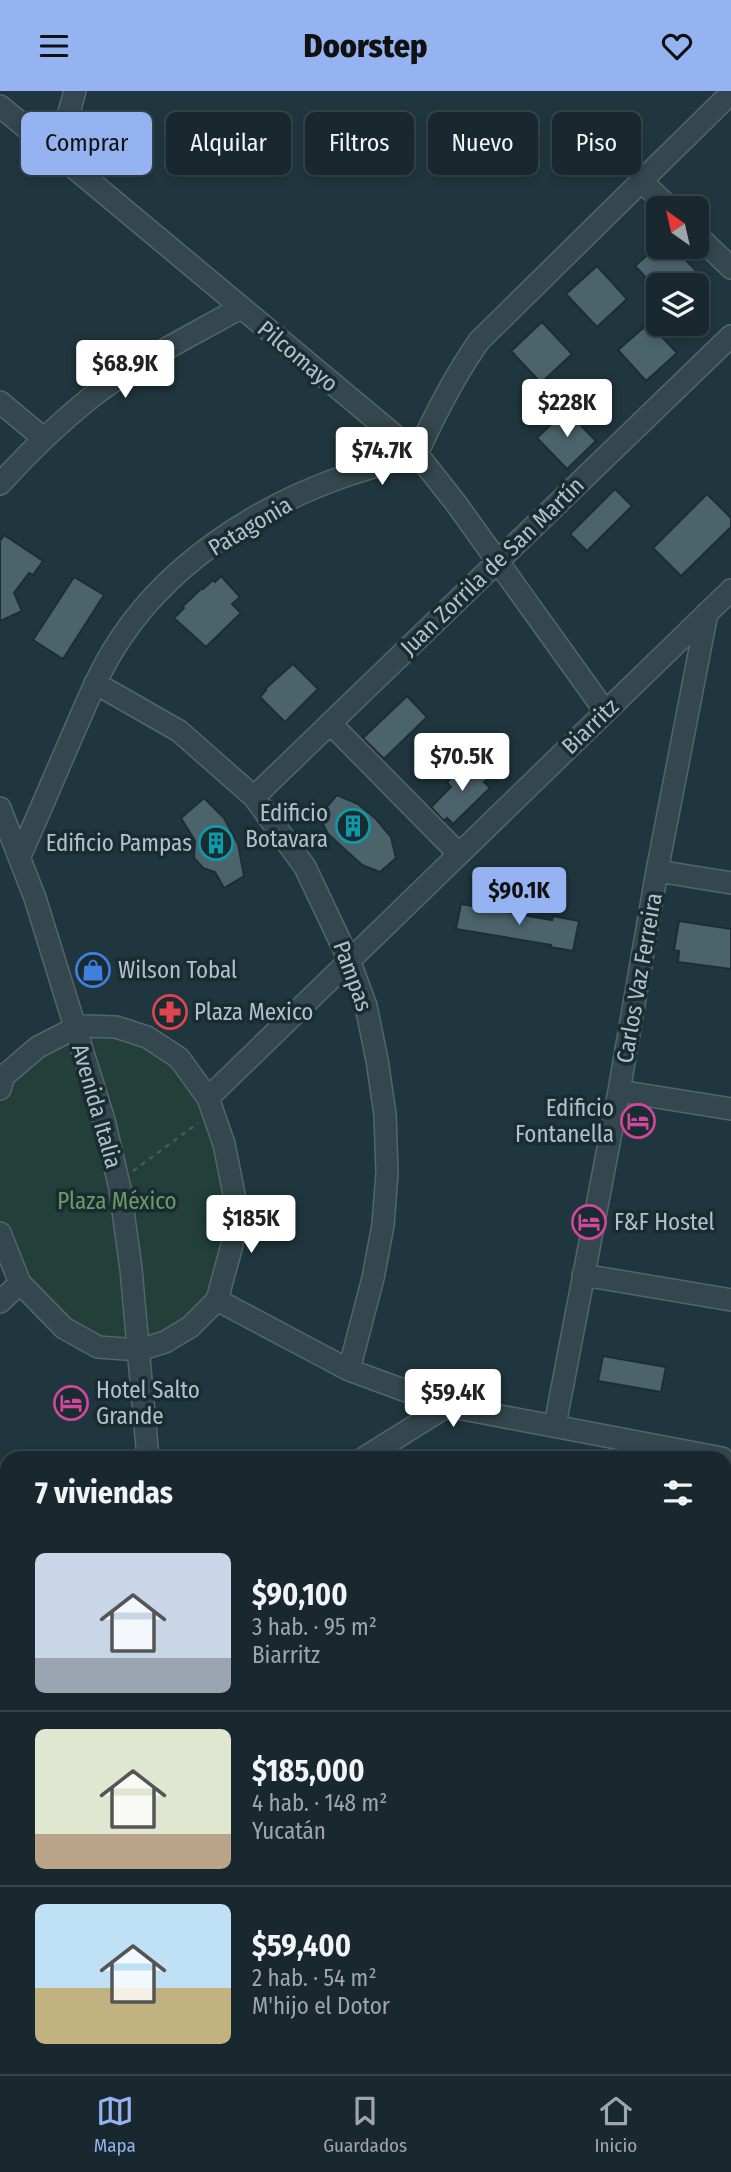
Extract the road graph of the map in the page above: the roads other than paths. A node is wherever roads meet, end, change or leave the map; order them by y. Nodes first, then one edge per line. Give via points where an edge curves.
1 (75, 91) edge
2 (731, 93) edge
3 (0, 106) edge
4 (69, 112) edge
5 (21, 124) edge
6 (81, 175) edge
7 (641, 181) junction
8 (657, 196) edge
9 (709, 247) edge
10 (731, 268) edge
11 (240, 308) junction
12 (731, 336) edge
13 (0, 402) edge
14 (43, 438) junction
15 (417, 454) junction
16 (0, 484) edge
17 (497, 562) junction
18 (731, 590) edge
19 (707, 613) junction
20 (95, 683) junction
21 (606, 711) junction
22 (330, 723) junction
23 (254, 797) junction
24 (2, 817) edge
25 (459, 854) junction
26 (20, 856) junction
27 (657, 871) junction
28 (731, 883) edge
29 (349, 960) junction
30 (75, 1028) junction
31 (1, 1082) edge
32 (619, 1091) junction
33 (211, 1105) junction
34 (731, 1109) edge
35 (0, 1233) edge
36 (583, 1275) junction
37 (20, 1283) junction
38 (217, 1300) junction
39 (731, 1300) edge
40 (0, 1302) edge
41 (139, 1350) junction
42 (349, 1370) junction
43 (447, 1406) junction
44 (555, 1425) junction
45 (147, 1451) edge
46 (375, 1451) edge
47 (687, 1451) edge

1 - 4 street
2 - 7 street
3 - 5 street, Pilcomayo
6 - 11 street, Pilcomayo
7 - 8 street
7 - 15 street via 479,341 440,403
9 - 10 street
11 - 14 street via 143,362
11 - 15 street, Pilcomayo
12 - 17 street, Juan Zorrila de San Martín
13 - 14 street
14 - 16 street
15 - 17 street, Pilcomayo
15 - 20 street, Patagonia via 306,493 239,527 208,549 168,581 129,625
17 - 21 street, Pilcomayo
17 - 22 street, Juan Zorrila de San Martín
18 - 19 street, Biarritz
19 - 21 street, Biarritz
19 - 27 street, Carlos Vaz Ferreira
20 - 23 street, Pampas via 179,731
20 - 26 street, Patagonia
21 - 25 street, Biarritz
22 - 23 street, Juan Zorrila de San Martín
22 - 25 street
23 - 29 street, Pampas via 305,867
24 - 26 street, Avenida Italia
25 - 29 street, Biarritz
26 - 30 street, Avenida Italia
27 - 28 street
27 - 32 street, Carlos Vaz Ferreira
29 - 33 street, Biarritz
29 - 42 street, Pampas via 366,1006 377,1060 387,1173 373,1278
30 - 31 street via 38,1047
30 - 33 street via 116,1027 147,1037 179,1058
30 - 41 street, Avenida Italia via 120,1189
32 - 34 street
32 - 36 street, Carlos Vaz Ferreira
33 - 38 street via 234,1194 232,1244
35 - 37 street
36 - 39 street
36 - 44 street, Carlos Vaz Ferreira
37 - 40 street
37 - 41 street via 64,1328 98,1347
38 - 41 street via 190,1327
38 - 42 street
41 - 45 street, Avenida Italia
42 - 43 street
43 - 44 street
43 - 46 street
44 - 47 street

